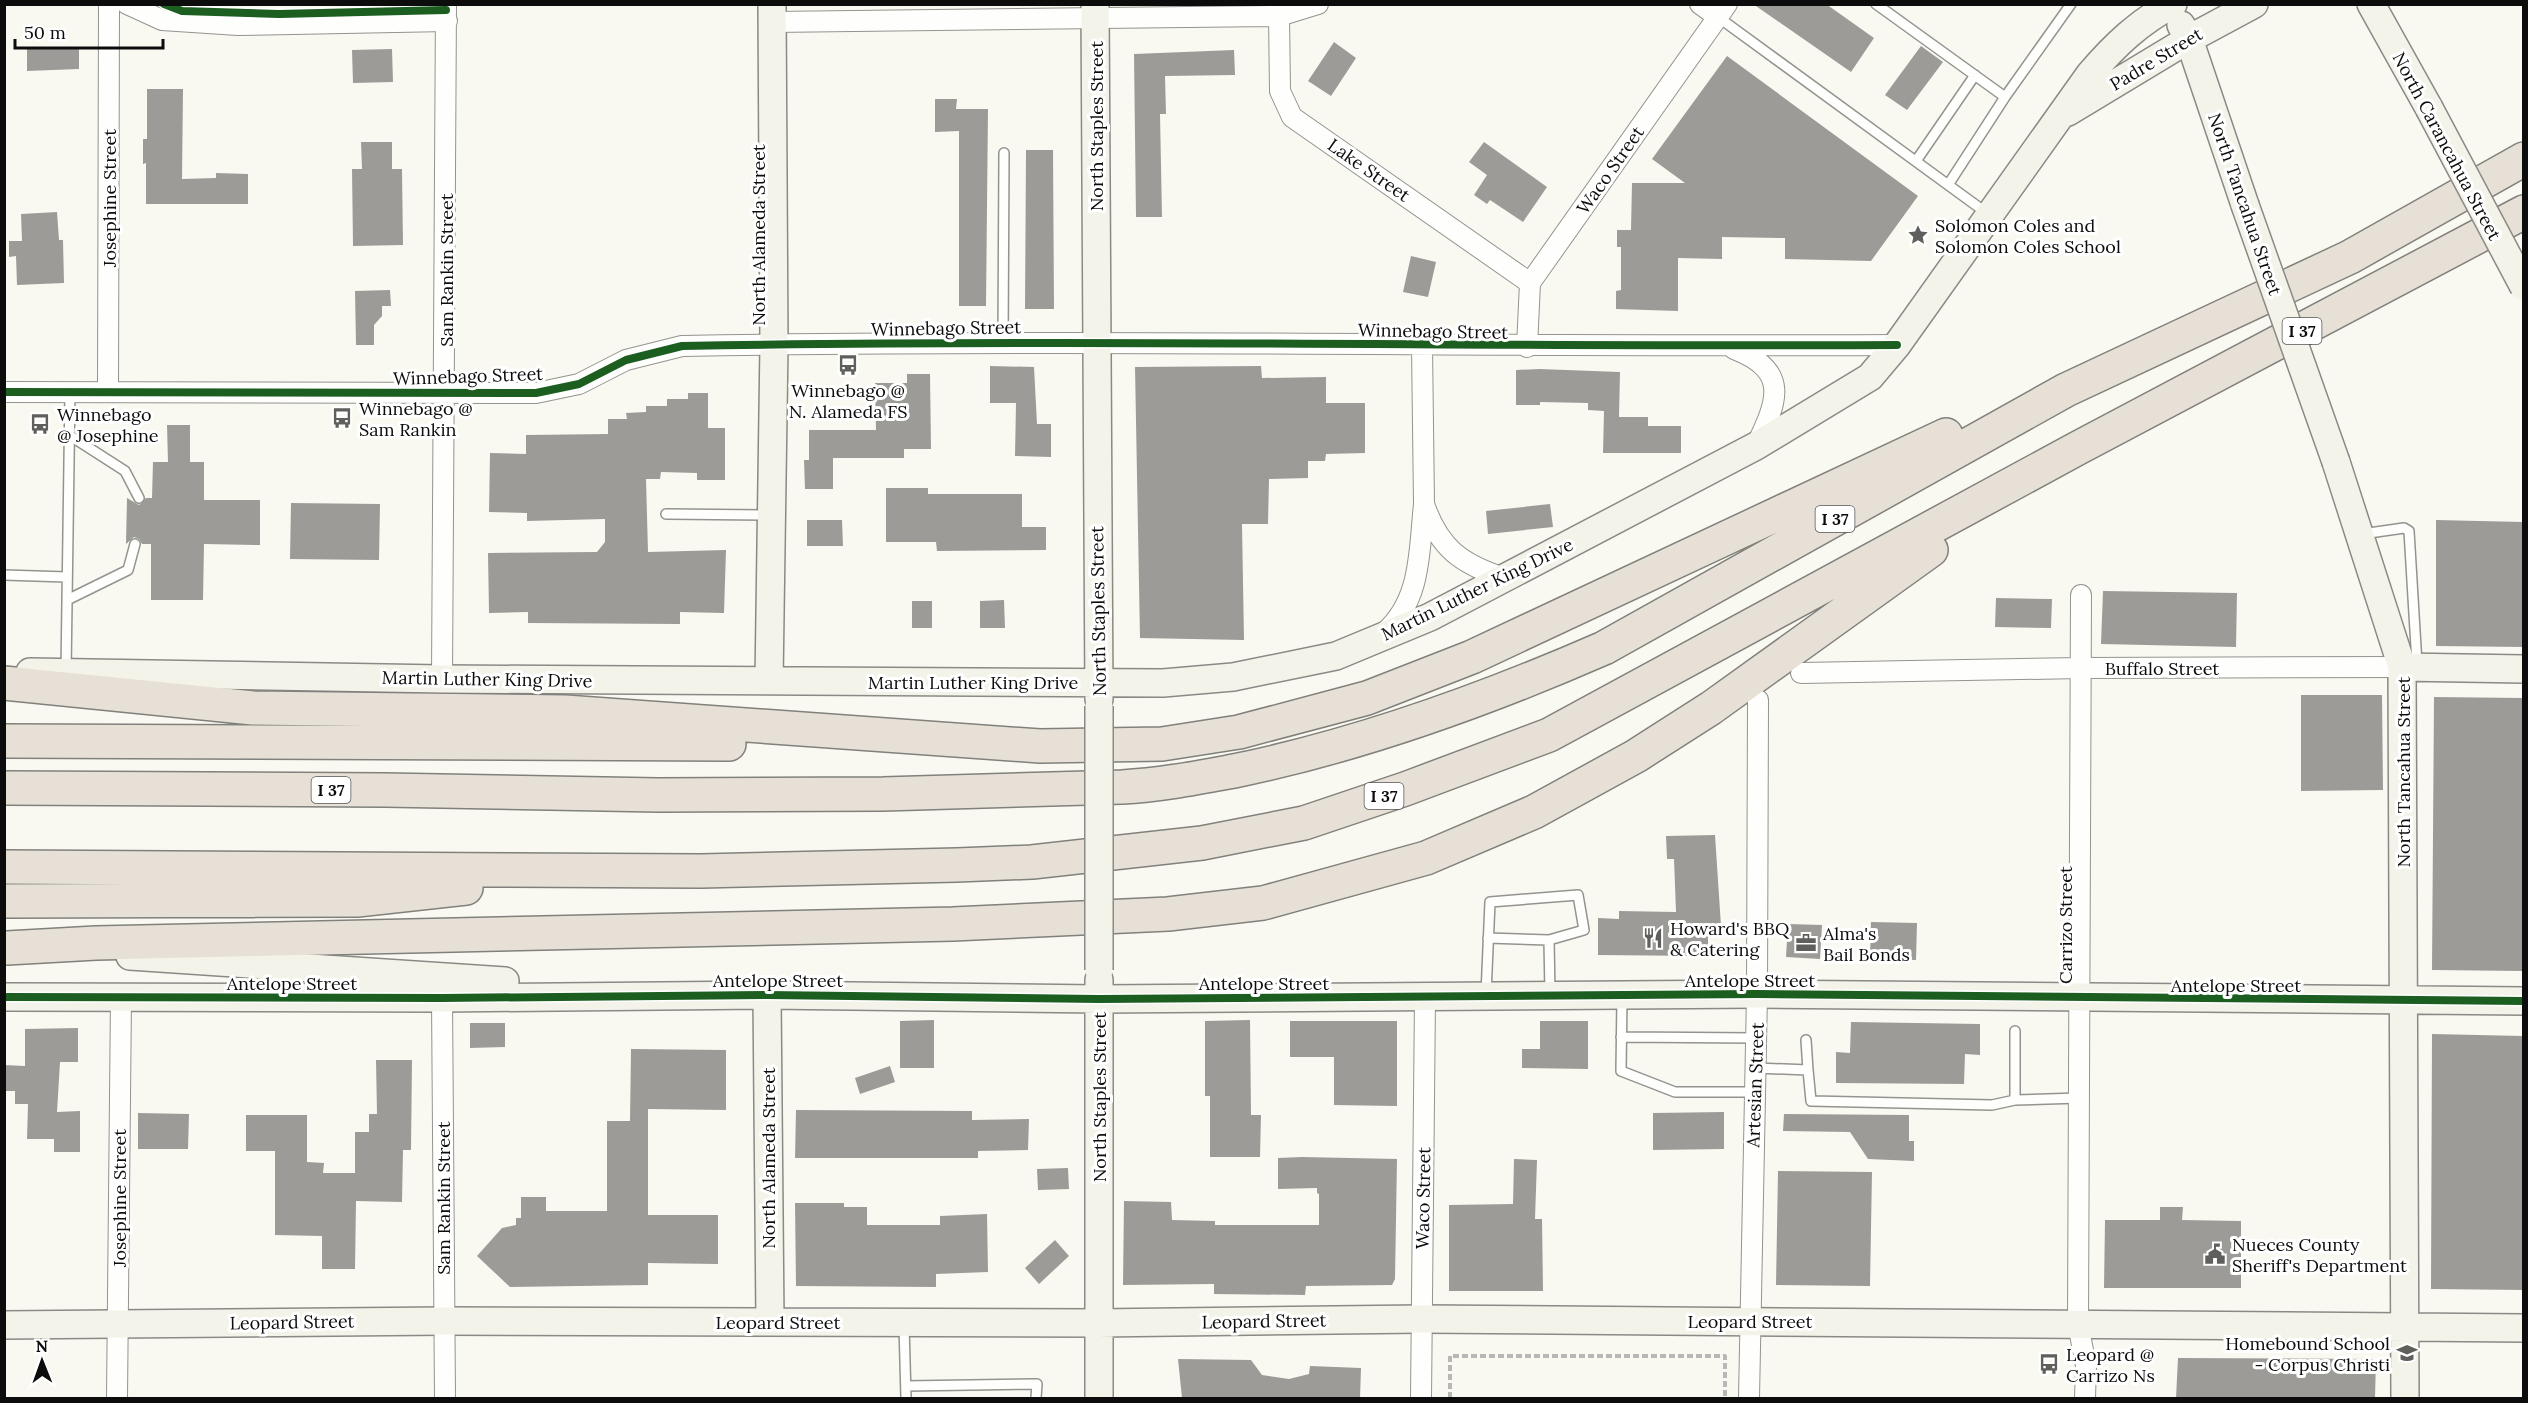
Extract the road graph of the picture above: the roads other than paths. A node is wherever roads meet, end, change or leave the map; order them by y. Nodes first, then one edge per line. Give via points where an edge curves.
1 (109, 4) edge
2 (127, 4) edge
3 (1318, 4) edge
4 (1700, 4) edge
5 (1876, 4) edge
6 (2071, 4) edge
7 (2254, 4) edge
8 (2371, 4) edge
9 (2170, 5) edge
10 (1095, 11) edge
11 (1722, 11) edge
12 (446, 13) edge
13 (772, 13) edge
14 (1279, 16) junction
15 (2188, 39) junction
16 (1975, 75) junction
17 (2005, 97) junction
18 (2059, 117) junction
19 (1004, 153) dead end
20 (2523, 159) edge
21 (1916, 161) junction
22 (1948, 185) junction
23 (2523, 212) edge
24 (1988, 214) junction
25 (1530, 283) junction
26 (2523, 287) edge
27 (1098, 341) junction
28 (1003, 342) junction
29 (774, 345) junction
30 (1897, 345) junction
31 (1422, 346) junction
32 (1726, 346) junction
33 (1527, 347) junction
34 (1870, 377) joint
35 (2066, 390) junction
36 (4, 392) edge
37 (70, 392) junction
38 (108, 392) junction
39 (445, 394) junction
40 (2119, 427) junction
41 (69, 435) junction
42 (1756, 447) junction
43 (139, 498) dead end
44 (1424, 504) junction
45 (666, 514) dead end
46 (772, 515) junction
47 (2359, 534) junction
48 (135, 544) dead end
49 (4, 575) edge
50 (67, 577) junction
51 (1504, 578) junction
52 (2081, 595) dead end
53 (67, 600) junction
54 (1378, 639) junction
55 (2081, 668) junction
56 (2410, 668) junction
57 (2523, 669) edge
58 (4, 672) edge
59 (66, 673) junction
60 (1801, 673) dead end
61 (442, 679) junction
62 (769, 681) junction
63 (4, 683) edge
64 (1099, 694) junction
65 (1758, 700) dead end
66 (4, 741) edge
67 (1040, 746) junction
68 (4, 788) edge
69 (4, 867) edge
70 (614, 871) junction
71 (4, 901) edge
72 (1488, 938) junction
73 (1549, 940) junction
74 (6, 948) edge
75 (767, 994) junction
76 (1757, 994) junction
77 (1622, 995) junction
78 (1550, 996) junction
79 (4, 997) edge
80 (121, 997) junction
81 (1486, 997) junction
82 (442, 998) junction
83 (1425, 998) junction
84 (1099, 999) junction
85 (2080, 999) junction
86 (2405, 1001) junction
87 (2523, 1001) edge
88 (2016, 1031) dead end
89 (1621, 1037) junction
90 (1756, 1038) junction
91 (1806, 1040) dead end
92 (1756, 1068) junction
93 (1808, 1070) junction
94 (1754, 1092) junction
95 (2079, 1098) junction
96 (2015, 1100) junction
97 (1421, 1319) junction
98 (444, 1321) junction
99 (1750, 1321) junction
100 (770, 1322) junction
101 (904, 1323) junction
102 (1098, 1323) junction
103 (118, 1324) junction
104 (2078, 1324) junction
105 (11, 1325) edge
106 (2406, 1326) junction
107 (2523, 1328) edge
108 (906, 1386) junction
109 (117, 1398) edge
110 (445, 1398) edge
111 (906, 1398) edge
112 (1036, 1398) edge
113 (1099, 1398) edge
114 (1421, 1398) edge
115 (1749, 1398) edge
116 (2085, 1398) edge
117 (2404, 1398) edge

1 - 38 street, Josephine Street
2 - 12 street via 162,20 238,25
3 - 14 street
4 - 11 street
5 - 16 lane
6 - 17 lane
7 - 15 main road, Padre Street
8 - 26 main road, North Carancahua Street, bridge
9 - 15 main road, North Tancahua Street
9 - 18 main road, Padre Street via 2145,19 2116,44
10 - 13 street
10 - 14 street
10 - 27 main road, North Staples Street
11 - 21 lane
11 - 25 street, Waco Street
12 - 39 street, Sam Rankin Street
13 - 29 main road, North Alameda Street
14 - 25 street, Lake Street via 1280,91 1292,117
15 - 18 main road, Padre Street
15 - 47 main road, North Tancahua Street, bridge
16 - 17 lane
16 - 21 lane
17 - 22 lane
18 - 24 main road, Padre Street
19 - 28 lane
20 - 35 highway, I 37 via 2350,257
21 - 22 lane
22 - 24 lane
23 - 40 highway, I 37
24 - 30 main road, Padre Street
25 - 33 street
27 - 28 street, Winnebago Street
27 - 31 street, Winnebago Street
27 - 64 main road, North Staples Street
28 - 29 street, Winnebago Street
29 - 39 street, Winnebago Street via 682,346 626,360 579,384 547,390
29 - 46 main road, North Alameda Street
30 - 32 street, Winnebago Street
30 - 34 main road, Padre Street
31 - 33 street, Winnebago Street
31 - 44 street
32 - 33 street, Winnebago Street
32 - 42 street via 1754,357 1771,377 1776,397
34 - 42 main road, Martin Luther King Drive
35 - 67 highway via 1966,426 1472,657 1367,698 1239,732 1162,744
35 - 68 highway, I 37 via 1604,648 1550,672 1343,745 1159,785 883,794 682,795
36 - 37 street, Winnebago Street
37 - 38 street, Winnebago Street
37 - 41 lane
38 - 39 street, Winnebago Street
39 - 61 street, Sam Rankin Street
40 - 70 highway, I 37 via 1549,735 1304,823 1202,843 1032,862
40 - 74 highway via 1899,571 1711,708 1636,756 1534,812 1426,858 1263,903 1168,914 953,924
41 - 43 lane via 125,471
41 - 50 lane
42 - 51 main road, Martin Luther King Drive
44 - 51 street via 1436,532 1457,557
44 - 54 street via 1415,586 1401,616
45 - 46 lane
46 - 62 main road, North Alameda Street
47 - 56 main road, North Tancahua Street
47 - 56 lane via 2404,528 2409,531 2416,632
48 - 53 lane via 128,570
49 - 50 lane
50 - 53 lane
51 - 54 main road, Martin Luther King Drive
52 - 55 street, Carrizo Street
53 - 59 lane
54 - 64 main road, Martin Luther King Drive via 1336,656 1233,677
55 - 56 street, Buffalo Street
55 - 60 street, Buffalo Street
55 - 85 street, Carrizo Street
56 - 57 main road, Buffalo Street
56 - 86 main road, North Tancahua Street
58 - 59 main road, Martin Luther King Drive
59 - 61 main road, Martin Luther King Drive
61 - 62 main road, Martin Luther King Drive
62 - 64 main road, Martin Luther King Drive
63 - 67 highway via 253,708 565,712
64 - 84 main road, North Staples Street, bridge
65 - 76 street, Artesian Street
66 - 67 highway
69 - 70 highway, I 37
70 - 71 highway via 357,900
72 - 73 lane
72 - 73 lane via 1490,902 1578,895 1584,930
72 - 81 lane
73 - 78 lane
74 - 75 main road via 585,987
75 - 82 main road, Antelope Street
75 - 84 main road, Antelope Street
75 - 100 main road, North Alameda Street
76 - 77 main road, Antelope Street
76 - 85 main road, Antelope Street
76 - 90 street, Artesian Street
77 - 78 main road, Antelope Street
77 - 89 lane
78 - 81 main road, Antelope Street
79 - 80 main road, Antelope Street
80 - 82 main road, Antelope Street
80 - 103 street, Josephine Street
81 - 83 main road, Antelope Street
82 - 98 street, Sam Rankin Street
83 - 84 main road, Antelope Street
83 - 97 street, Waco Street
84 - 102 main road, North Staples Street
85 - 86 main road, Antelope Street
85 - 95 street, Carrizo Street
86 - 87 main road, Antelope Street
86 - 106 main road, North Tancahua Street
88 - 96 lane
89 - 90 lane
89 - 94 lane via 1621,1071 1675,1092
90 - 92 street, Artesian Street
91 - 93 lane
92 - 93 lane
92 - 94 street, Artesian Street
93 - 96 lane via 1811,1101 1992,1106
94 - 99 street, Artesian Street
95 - 96 lane
95 - 104 street, Carrizo Street
97 - 99 main road, Leopard Street
97 - 102 main road, Leopard Street
97 - 114 street, Waco Street
98 - 100 main road, Leopard Street
98 - 103 main road, Leopard Street
98 - 110 street, Sam Rankin Street
99 - 104 main road, Leopard Street
99 - 115 street, Artesian Street
100 - 101 main road, Leopard Street
101 - 102 main road, Leopard Street
101 - 108 lane
102 - 113 main road, North Staples Street
103 - 105 main road, Leopard Street
103 - 109 street, Josephine Street
104 - 106 main road, Leopard Street
104 - 116 street, Carrizo Street via 2086,1366
106 - 107 main road, Leopard Street
106 - 117 main road, North Tancahua Street
108 - 111 lane
108 - 112 lane via 1036,1384

